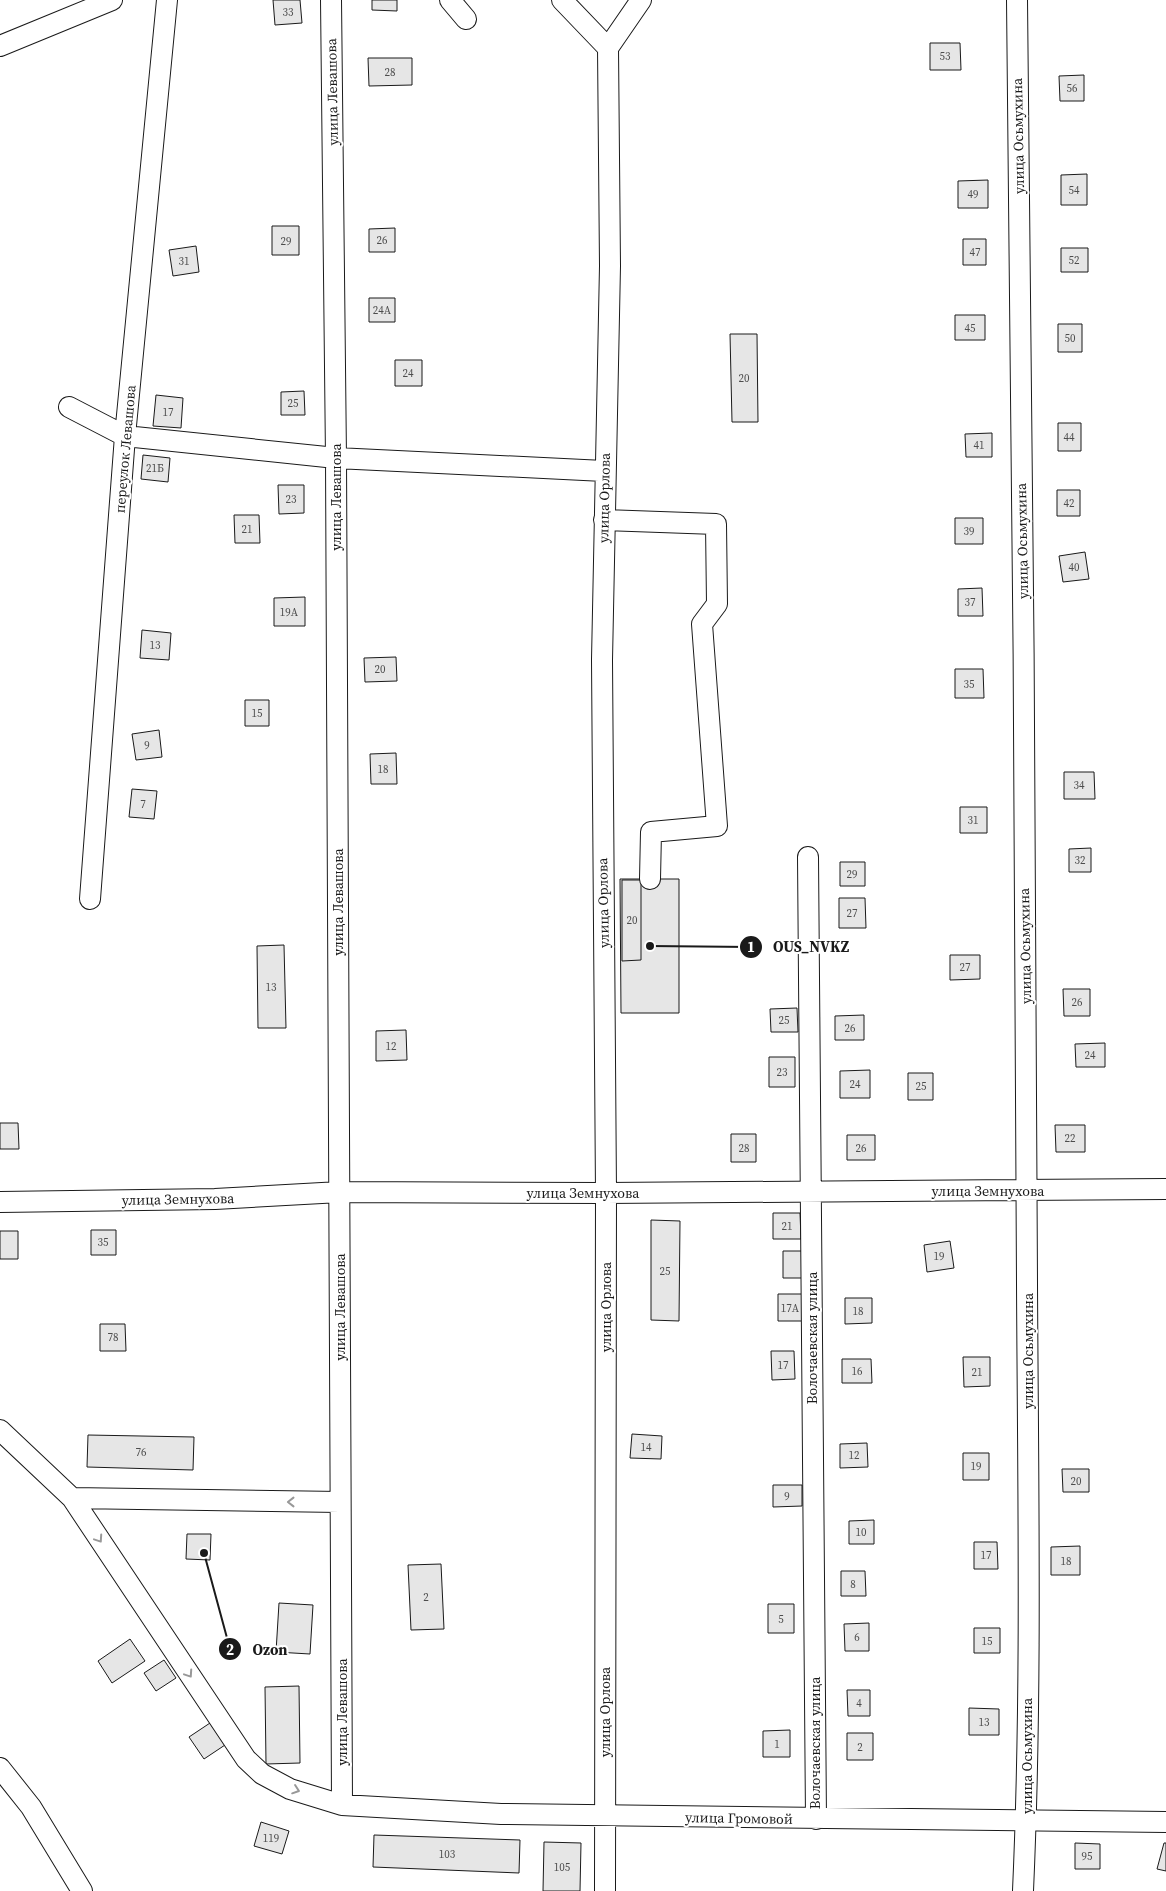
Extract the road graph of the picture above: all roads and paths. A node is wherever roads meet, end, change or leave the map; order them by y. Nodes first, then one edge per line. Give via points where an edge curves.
1 (112, 0) edge
2 (167, 0) edge
3 (331, 0) edge
4 (450, 0) edge
5 (562, 0) edge
6 (641, 0) edge
7 (1017, 0) edge
8 (466, 19) dead end
9 (0, 46) edge
10 (608, 48) junction
11 (68, 407) dead end
12 (126, 436) junction
13 (336, 458) junction
14 (604, 471) junction
15 (604, 520) junction
16 (808, 857) dead end
17 (650, 879) dead end
18 (90, 899) dead end
19 (1166, 1189) edge
20 (1027, 1191) junction
21 (340, 1192) junction
22 (810, 1192) junction
23 (606, 1193) junction
24 (0, 1202) edge
25 (0, 1430) edge
26 (72, 1498) junction
27 (340, 1502) junction
28 (0, 1768) edge
29 (342, 1805) junction
30 (606, 1815) junction
31 (816, 1819) junction
32 (1026, 1821) junction
33 (1166, 1822) edge
34 (82, 1891) edge
35 (604, 1891) edge
36 (1023, 1891) edge

1 - 9 street
2 - 12 street, переулок Левашова
3 - 13 street, улица Левашова
4 - 8 street
5 - 10 street
6 - 10 street
7 - 20 street, улица Осьмухина
10 - 14 street, улица Орлова via 610,266
11 - 12 street
12 - 13 street
12 - 18 street, переулок Левашова
13 - 14 street
13 - 21 street, улица Левашова
14 - 15 street, улица Орлова
15 - 17 street via 716,524 717,604 702,624 718,826 651,832
15 - 23 street, улица Орлова via 602,851
16 - 22 street, Волочаевская улица
19 - 20 street, улица Земнухова
20 - 22 street, улица Земнухова
20 - 32 street, улица Осьмухина
21 - 23 street, улица Земнухова
21 - 24 street, улица Земнухова via 215,1199
21 - 27 street, улица Левашова
22 - 23 street, улица Земнухова
22 - 31 street, Волочаевская улица
23 - 30 street, улица Орлова
25 - 26 street, улица Громовой
27 -> 26 street
26 -> 29 street, улица Громовой via 246,1759 262,1774 290,1789
27 - 29 street, улица Левашова
28 - 34 street via 31,1807
29 - 30 street, улица Громовой via 501,1814
30 - 31 street, улица Громовой
30 - 35 street, улица Орлова
31 - 32 street, улица Громовой
32 - 33 street, улица Громовой
32 - 36 street, улица Осьмухина

